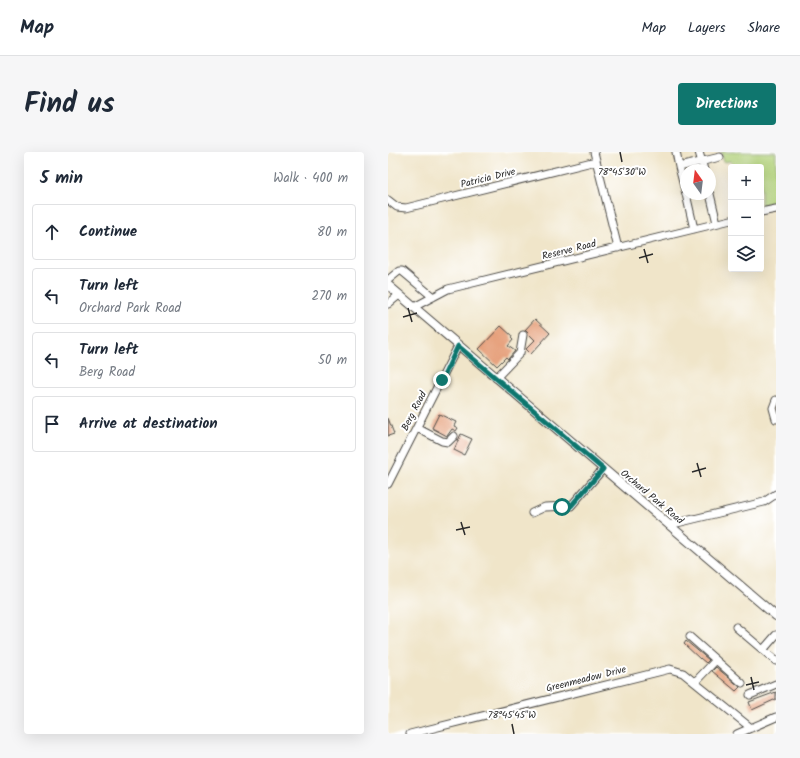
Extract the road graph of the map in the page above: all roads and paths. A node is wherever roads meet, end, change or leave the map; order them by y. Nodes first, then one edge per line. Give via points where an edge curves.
1 (594, 152) edge
2 (676, 152) edge
3 (700, 152) edge
4 (720, 157) dead end
5 (596, 161) junction
6 (702, 162) junction
7 (693, 164) edge
8 (680, 167) edge
9 (388, 200) edge
10 (687, 200) edge
11 (711, 200) edge
12 (776, 209) edge
13 (764, 211) edge
14 (728, 221) edge
15 (717, 223) junction
16 (694, 229) junction
17 (618, 248) junction
18 (389, 285) edge
19 (400, 295) junction
20 (433, 297) junction
21 (388, 304) edge
22 (414, 308) junction
23 (523, 335) dead end
24 (458, 346) junction
25 (496, 378) junction
26 (776, 400) edge
27 (776, 419) edge
28 (417, 428) junction
29 (454, 436) dead end
30 (603, 469) junction
31 (388, 484) edge
32 (776, 494) edge
33 (532, 513) dead end
34 (669, 525) junction
35 (776, 616) edge
36 (736, 627) dead end
37 (776, 635) edge
38 (690, 637) dead end
39 (763, 650) junction
40 (716, 660) junction
41 (776, 661) edge
42 (695, 682) junction
43 (742, 683) dead end
44 (776, 684) edge
45 (750, 695) dead end
46 (776, 716) edge
47 (751, 728) junction
48 (410, 734) edge
49 (737, 734) edge

1 - 5 street
2 - 8 street
3 - 6 street
4 - 6 street
5 - 9 street, Patricia Drive via 406,208 396,207
5 - 17 street
6 - 7 street
10 - 16 street
11 - 15 street
12 - 13 street
14 - 15 street, Reserve Road
15 - 16 street, Reserve Road
16 - 17 street, Reserve Road
17 - 20 street, Reserve Road via 448,290
18 - 19 main road, Orchard Park Road
18 - 20 street via 399,271 402,271
19 - 21 street
19 - 22 main road, Orchard Park Road
20 - 22 street, Reserve Road
22 - 24 main road, Orchard Park Road
23 - 25 street via 520,353
24 - 25 main road, Orchard Park Road
24 - 28 street, Berg Road
25 - 30 main road, Orchard Park Road
26 - 27 street via 773,408
28 - 29 street via 442,441 448,442
28 - 31 street, Berg Road
30 - 33 street via 571,506 545,507
30 - 34 main road, Orchard Park Road
32 - 34 street via 764,502
34 - 35 main road, Orchard Park Road
36 - 39 street
37 - 39 street
38 - 40 street
39 - 41 street
40 - 42 street
40 - 43 street
42 - 47 street, Greenmeadow Drive
42 - 48 street, Greenmeadow Drive via 679,670 666,670
44 - 45 street
46 - 47 street
47 - 49 street

